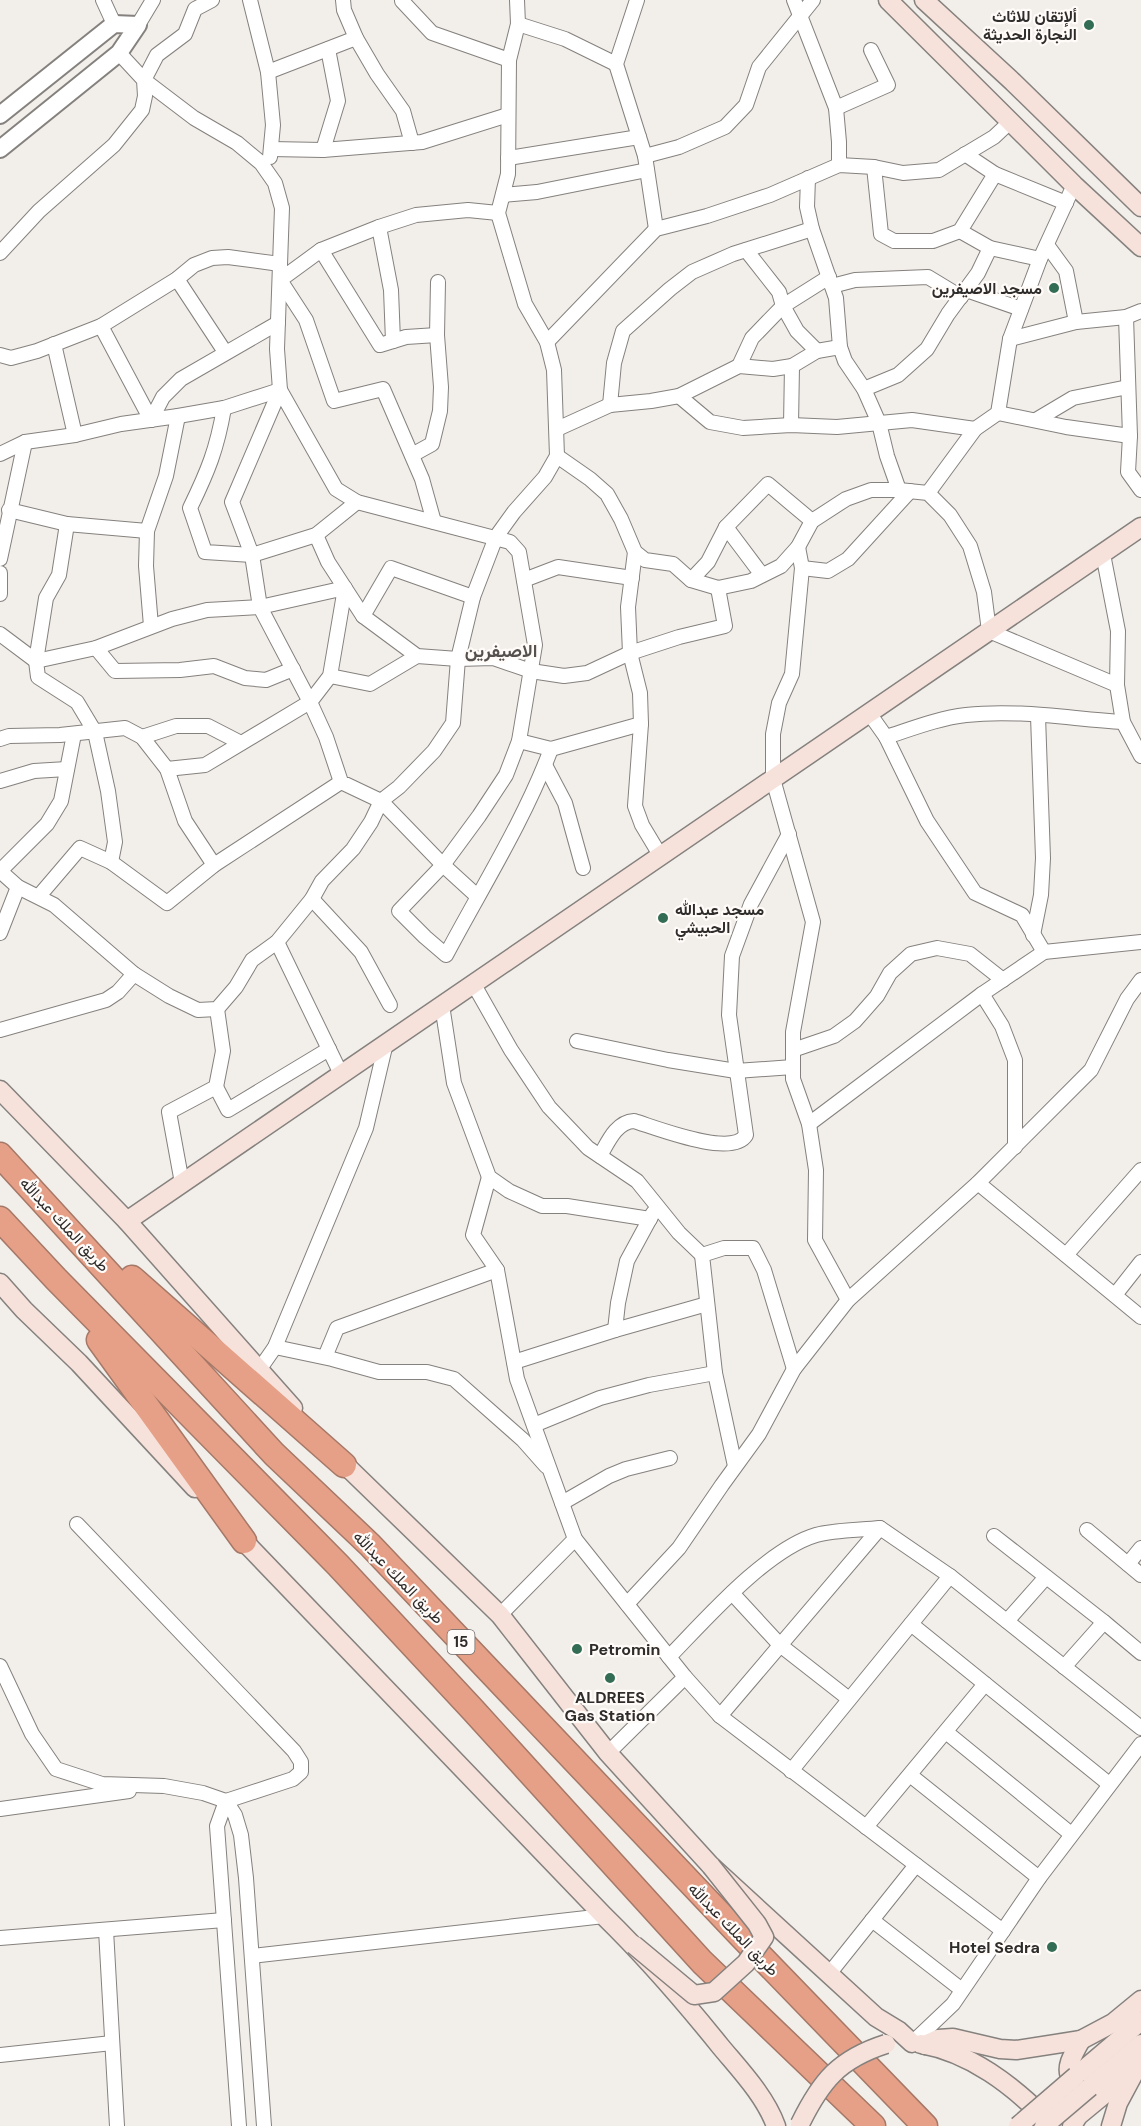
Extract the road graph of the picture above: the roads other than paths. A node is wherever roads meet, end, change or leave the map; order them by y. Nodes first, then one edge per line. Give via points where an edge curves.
1 (103, 0) edge
2 (153, 0) edge
3 (212, 0) edge
4 (250, 0) edge
5 (343, 0) edge
6 (402, 0) edge
7 (517, 0) edge
8 (637, 0) edge
9 (794, 0) edge
10 (813, 0) edge
11 (879, 0) edge
12 (888, 0) edge
13 (924, 0) edge
14 (801, 15) junction
15 (904, 18) junction
16 (114, 24) junction
17 (518, 24) junction
18 (138, 25) junction
19 (356, 38) junction
20 (328, 49) junction
21 (871, 50) dead end
22 (119, 53) junction
23 (508, 60) junction
24 (616, 64) junction
25 (268, 72) junction
26 (144, 80) junction
27 (836, 108) junction
28 (0, 115) edge
29 (508, 115) junction
30 (1011, 121) junction
31 (639, 138) junction
32 (412, 142) junction
33 (0, 149) edge
34 (271, 149) junction
35 (323, 150) junction
36 (965, 154) junction
37 (508, 158) junction
38 (646, 163) junction
39 (839, 165) junction
40 (874, 167) junction
41 (269, 174) junction
42 (995, 174) junction
43 (808, 178) junction
44 (1074, 185) junction
45 (503, 195) junction
46 (1138, 197) edge
47 (1066, 203) junction
48 (498, 213) junction
49 (379, 227) junction
50 (656, 229) junction
51 (812, 229) junction
52 (960, 231) junction
53 (1047, 245) junction
54 (1141, 247) edge
55 (990, 248) junction
56 (321, 250) junction
57 (747, 250) junction
58 (0, 253) edge
59 (1040, 259) junction
60 (280, 264) junction
61 (177, 279) junction
62 (280, 280) junction
63 (831, 281) junction
64 (438, 282) dead end
65 (963, 293) junction
66 (783, 306) junction
67 (1021, 309) junction
68 (1141, 311) edge
69 (1126, 317) junction
70 (278, 322) junction
71 (1076, 322) junction
72 (101, 326) junction
73 (437, 335) junction
74 (1010, 339) junction
75 (393, 341) junction
76 (547, 342) junction
77 (54, 344) junction
78 (840, 347) junction
79 (817, 351) junction
80 (225, 352) junction
81 (0, 356) edge
82 (739, 366) junction
83 (792, 366) junction
84 (1128, 387) junction
85 (864, 389) junction
86 (280, 390) junction
87 (679, 396) junction
88 (610, 405) junction
89 (224, 408) junction
90 (998, 413) junction
91 (1135, 413) edge
92 (178, 416) junction
93 (151, 420) junction
94 (1036, 420) junction
95 (879, 423) junction
96 (791, 424) junction
97 (557, 429) junction
98 (975, 429) junction
99 (75, 435) junction
100 (1130, 436) junction
101 (25, 442) junction
102 (0, 454) edge
103 (412, 455) junction
104 (557, 456) junction
105 (904, 490) junction
106 (1141, 490) edge
107 (928, 493) junction
108 (357, 502) junction
109 (9, 510) junction
110 (812, 521) junction
111 (434, 522) junction
112 (67, 524) junction
113 (726, 527) junction
114 (1141, 527) edge
115 (147, 531) junction
116 (316, 535) junction
117 (496, 537) junction
118 (798, 547) junction
119 (634, 552) junction
120 (1103, 554) junction
121 (252, 555) junction
122 (0, 560) edge
123 (802, 568) junction
124 (0, 573) edge
125 (762, 575) junction
126 (632, 578) junction
127 (524, 580) junction
128 (691, 580) junction
129 (345, 588) junction
130 (718, 588) junction
131 (0, 594) edge
132 (473, 597) junction
133 (260, 607) junction
134 (363, 616) junction
135 (151, 626) junction
136 (990, 631) junction
137 (0, 633) edge
138 (96, 648) junction
139 (630, 653) junction
140 (417, 656) junction
141 (458, 659) junction
142 (36, 661) junction
143 (293, 669) junction
144 (531, 671) junction
145 (330, 675) junction
146 (1117, 685) junction
147 (310, 702) junction
148 (869, 713) junction
149 (1038, 716) junction
150 (1123, 722) junction
151 (641, 724) junction
152 (95, 732) junction
153 (74, 734) junction
154 (142, 737) junction
155 (886, 737) junction
156 (0, 739) edge
157 (519, 741) junction
158 (241, 743) junction
159 (551, 749) junction
160 (1141, 756) edge
161 (545, 765) junction
162 (67, 769) junction
163 (167, 769) junction
164 (773, 779) junction
165 (0, 781) edge
166 (341, 782) junction
167 (381, 801) junction
168 (789, 834) junction
169 (660, 855) junction
170 (111, 862) junction
171 (214, 865) junction
172 (443, 865) junction
173 (583, 868) dead end
174 (0, 871) edge
175 (18, 887) junction
176 (39, 896) junction
177 (477, 896) junction
178 (312, 899) junction
179 (0, 933) edge
180 (1033, 935) junction
181 (277, 942) junction
182 (1141, 942) edge
183 (1044, 952) junction
184 (135, 974) junction
185 (1003, 980) junction
186 (1141, 980) edge
187 (473, 983) junction
188 (982, 994) junction
189 (390, 1005) dead end
190 (442, 1005) junction
191 (217, 1009) junction
192 (0, 1030) edge
193 (577, 1041) dead end
194 (386, 1043) junction
195 (329, 1049) junction
196 (793, 1050) junction
197 (793, 1067) junction
198 (736, 1071) junction
199 (341, 1074) junction
200 (216, 1088) junction
201 (0, 1090) edge
202 (809, 1124) junction
203 (1015, 1147) junction
204 (0, 1155) edge
205 (600, 1156) junction
206 (1141, 1170) edge
207 (489, 1177) junction
208 (978, 1183) junction
209 (182, 1184) junction
210 (41, 1198) junction
211 (657, 1206) junction
212 (0, 1219) edge
213 (650, 1219) junction
214 (127, 1221) junction
215 (702, 1255) junction
216 (1066, 1255) junction
217 (1141, 1262) edge
218 (497, 1270) junction
219 (56, 1279) junction
220 (0, 1283) edge
221 (1114, 1295) junction
222 (848, 1300) junction
223 (707, 1304) junction
224 (1141, 1317) edge
225 (615, 1330) junction
226 (275, 1347) junction
227 (325, 1357) junction
228 (514, 1362) junction
229 (794, 1369) junction
230 (259, 1370) junction
231 (714, 1373) junction
232 (534, 1425) junction
233 (670, 1458) dead end
234 (344, 1465) junction
235 (735, 1466) junction
236 (551, 1472) junction
237 (562, 1503) junction
238 (76, 1524) dead end
239 (880, 1528) junction
240 (1087, 1530) dead end
241 (994, 1536) dead end
242 (575, 1539) junction
243 (244, 1541) junction
244 (1141, 1548) edge
245 (1128, 1564) junction
246 (1141, 1575) edge
247 (950, 1576) junction
248 (1046, 1577) junction
249 (732, 1593) junction
250 (627, 1604) junction
251 (500, 1615) junction
252 (1007, 1621) junction
253 (1104, 1622) junction
254 (910, 1624) junction
255 (780, 1645) junction
256 (1141, 1653) edge
257 (669, 1657) junction
258 (0, 1666) edge
259 (1064, 1667) junction
260 (685, 1677) junction
261 (986, 1684) junction
262 (849, 1700) junction
263 (720, 1716) junction
264 (1141, 1728) edge
265 (946, 1732) junction
266 (1141, 1744) edge
267 (608, 1753) junction
268 (791, 1771) junction
269 (910, 1775) junction
270 (1109, 1784) junction
271 (164, 1786) junction
272 (226, 1801) junction
273 (0, 1809) edge
274 (866, 1827) junction
275 (1071, 1834) junction
276 (916, 1865) junction
277 (711, 1866) junction
278 (1039, 1878) junction
279 (604, 1916) junction
280 (224, 1920) junction
281 (872, 1920) junction
282 (106, 1930) junction
283 (1003, 1930) junction
284 (0, 1938) edge
285 (634, 1945) junction
286 (252, 1956) junction
287 (829, 1974) junction
288 (962, 1990) junction
289 (1141, 2000) edge
290 (1141, 2021) edge
291 (1081, 2040) junction
292 (112, 2043) junction
293 (919, 2044) junction
294 (1141, 2044) edge
295 (0, 2055) edge
296 (1139, 2066) edge
297 (1083, 2082) junction
298 (1118, 2083) junction
299 (800, 2125) edge
300 (117, 2126) edge
301 (239, 2126) edge
302 (264, 2126) edge
303 (776, 2126) edge
304 (873, 2126) edge
305 (925, 2126) edge
306 (1018, 2126) edge
307 (1044, 2126) edge
308 (1052, 2126) edge
309 (1072, 2126) edge
310 (1111, 2126) edge

1 - 16 street
2 - 18 street
3 - 26 street via 195,9 185,34 157,55
4 - 25 street
5 - 19 street
6 - 23 street via 432,33
7 - 17 street
8 - 24 street
9 - 14 street
10 - 14 street
11 - 15 street
12 - 15 main road
13 - 46 main road
14 - 27 street
14 - 38 street via 759,67 746,105 725,127
15 - 30 main road
16 - 18 street
16 - 28 street
17 - 23 street
17 - 24 street via 566,39
18 - 22 street
19 - 20 street
19 - 32 street via 403,111
20 - 25 street
20 - 35 street via 338,101
21 - 27 street via 888,85
22 - 26 street
22 - 33 street
23 - 29 street
24 - 31 street
25 - 34 street
26 - 41 street via 194,118 237,143
26 - 58 street via 141,110 114,145 39,211
27 - 39 street
29 - 32 street via 448,135
29 - 37 street
30 - 36 street via 994,137
30 - 44 main road
31 - 37 street
31 - 38 street
32 - 35 street
34 - 35 street
34 - 41 street
36 - 40 street via 939,170 903,173
36 - 42 street
37 - 45 street
38 - 45 street via 537,192
38 - 50 street
39 - 40 street
39 - 43 street
40 - 52 street via 881,234 894,241 933,241
41 - 60 street via 282,208
42 - 47 street
42 - 52 street
43 - 50 street via 770,195
43 - 51 street via 807,207
44 - 47 street
44 - 54 main road
45 - 48 street
47 - 53 street
48 - 49 street via 468,210 416,215
48 - 76 street via 525,304
49 - 56 street
49 - 75 street via 391,290
50 - 76 street
51 - 57 street
51 - 63 street
52 - 55 street
53 - 59 street
53 - 71 street via 1066,271
55 - 59 street
55 - 65 street
56 - 62 street
56 - 75 street via 380,345
57 - 66 street via 779,292
57 - 88 street via 692,272 623,331 614,363
59 - 67 street
60 - 61 street via 212,258 194,265
60 - 62 street
61 - 72 street
61 - 80 street
62 - 70 street
62 - 103 street via 306,320 334,401 383,389
63 - 65 street via 928,277
63 - 66 street
63 - 78 street
64 - 73 street
65 - 67 street
65 - 85 street via 927,349 898,375
66 - 79 street via 797,331
66 - 82 street via 752,338
67 - 74 street
68 - 69 street
69 - 71 street
69 - 84 street
70 - 80 street
70 - 86 street
71 - 74 street
72 - 77 street
72 - 93 street
73 - 75 street via 406,336
73 - 103 street via 440,411 432,444
74 - 90 street
76 - 97 street via 554,370
77 - 81 street via 11,357
77 - 99 street
78 - 79 street
78 - 85 street
79 - 83 street
80 - 93 street via 181,379 163,397
82 - 83 street
82 - 87 street
83 - 96 street
84 - 91 street
84 - 94 street via 1073,398
85 - 95 street
86 - 89 street
86 - 108 street via 336,489
86 - 121 street via 232,502
87 - 88 street
87 - 96 street via 710,422 743,428
88 - 97 street
89 - 92 street
89 - 121 street via 210,468 190,508 205,552
90 - 94 street
90 - 98 street
91 - 100 street
92 - 93 street
92 - 115 street via 166,476
93 - 99 street
94 - 100 street
95 - 96 street via 837,427
95 - 98 street via 912,420
95 - 105 street via 887,456
97 - 104 street
98 - 107 street
99 - 101 street
100 - 106 street via 1128,472
101 - 102 street
101 - 109 street
103 - 111 street
104 - 117 street via 545,477
104 - 119 street via 607,494
105 - 107 street
105 - 110 street via 871,490 846,499
105 - 123 street via 848,558 828,571
107 - 136 street via 950,515 970,546 984,592
108 - 111 street
108 - 116 street
109 - 112 street
109 - 122 street
110 - 113 street via 768,484
110 - 118 street
111 - 117 street
112 - 115 street
112 - 142 street via 59,574 46,598
113 - 125 street
113 - 128 street via 708,562
114 - 120 main road
115 - 135 street
116 - 121 street
116 - 129 street
117 - 127 street via 510,542 519,552
117 - 132 street
118 - 123 street
118 - 125 street via 781,566
119 - 126 street
119 - 128 street via 645,560 673,564
120 - 136 main road
120 - 146 street via 1118,631
121 - 133 street
123 - 164 street via 792,674 779,703 773,734
124 - 131 street
125 - 130 street
126 - 127 street via 558,567
126 - 139 street via 628,607
127 - 144 street via 535,645
128 - 130 street
129 - 133 street
129 - 134 street
129 - 145 street
130 - 139 street via 725,626
132 - 134 street via 391,568
132 - 141 street
133 - 135 street via 207,610
133 - 143 street
134 - 140 street
135 - 138 street
136 - 146 street
136 - 148 main road
137 - 142 street
138 - 142 street
138 - 143 street via 115,671 214,666 245,678 266,680
139 - 144 street via 587,673 564,676
139 - 151 street via 640,693
140 - 141 street
140 - 145 street via 370,684
141 - 144 street via 493,658
141 - 167 street via 453,723 434,751
142 - 152 street via 38,677 77,702
143 - 147 street
144 - 157 street
145 - 147 street
146 - 150 street
147 - 158 street
147 - 166 street
148 - 155 street
148 - 164 main road
149 - 150 street
149 - 155 street via 965,715
149 - 180 street via 1043,858
150 - 160 street
151 - 159 street
151 - 169 street via 635,806
152 - 153 street
152 - 154 street via 124,728
152 - 170 street via 116,842
153 - 156 street
153 - 162 street
154 - 158 street via 176,726 208,726
154 - 163 street
155 - 180 street via 927,821 975,893 1022,915
157 - 159 street
157 - 172 street via 506,775
158 - 163 street via 205,765
159 - 161 street
161 - 173 street via 565,803
161 - 177 street via 510,840
162 - 165 street via 34,771
162 - 174 street via 61,801 47,824
163 - 171 street via 186,821
164 - 168 street
164 - 169 main road
166 - 167 street
166 - 171 street
167 - 172 street
167 - 178 street via 353,849 322,881
168 - 196 street via 813,922
168 - 198 street via 751,904 732,956 729,1015
169 - 187 main road
170 - 171 street via 167,903
170 - 176 street via 80,848
172 - 177 street
172 - 177 street via 399,911 446,955
174 - 175 street
175 - 176 street
175 - 179 street
176 - 184 street
178 - 181 street
178 - 189 street via 361,952
180 - 183 street
181 - 191 street via 252,960
181 - 195 street
182 - 183 street
183 - 185 street
184 - 191 street via 198,1010
184 - 192 street via 106,1000
185 - 188 street
185 - 196 street via 970,954 938,948 911,954 890,973 855,1022 834,1036
186 - 203 street via 1090,1070
187 - 190 main road
187 - 205 street via 549,1107
188 - 202 street
188 - 203 street via 1002,1026 1015,1060
190 - 194 main road
190 - 207 street via 454,1083
191 - 200 street via 222,1051
193 - 198 street
194 - 199 main road
194 - 226 street via 366,1128
195 - 199 street
195 - 200 street via 228,1110
196 - 197 street
197 - 198 street
197 - 202 street via 793,1079
198 - 205 street via 746,1125 743,1140 706,1142 627,1121 617,1129
199 - 209 main road
200 - 209 street via 169,1112
201 - 214 main road
202 - 222 street via 816,1170 815,1240
203 - 208 street
204 - 210 highway, طريق الملك عبدالله / 15
205 - 211 street via 637,1182
206 - 216 street
207 - 213 street via 542,1206
207 - 218 street via 473,1235
208 - 216 street
208 - 222 street
209 - 214 main road
210 - 234 highway
210 - 305 highway, طريق الملك عبدالله / 15 via 274,1454 370,1545
211 - 213 street
211 - 215 street
212 - 219 highway, 15
213 - 225 street via 627,1262
214 - 230 main road
215 - 223 street
215 - 229 street via 724,1248 753,1248 764,1270
216 - 221 street
217 - 221 street
218 - 227 street via 337,1328
218 - 228 street
219 - 243 highway
219 - 304 highway, 15 via 338,1565 702,1962
220 - 243 main road
221 - 224 street
222 - 229 street
223 - 225 street
223 - 231 street
225 - 228 street
226 - 227 street
226 - 230 street
227 - 236 street via 380,1372 427,1371 454,1379 523,1440
228 - 232 street
229 - 235 street via 759,1434
230 - 234 main road
231 - 232 street via 600,1398
231 - 235 street
232 - 236 street
233 - 237 street via 609,1476
234 - 251 main road
235 - 250 street via 679,1548
236 - 237 street
237 - 242 street
238 - 272 street via 301,1762 300,1772 293,1779
239 - 247 street
239 - 249 street via 816,1535 779,1553
239 - 255 street
240 - 245 street
241 - 248 street
242 - 250 street
242 - 251 street
243 - 279 main road
244 - 245 street
245 - 246 street
247 - 252 street
247 - 254 street
248 - 252 street
248 - 253 street
249 - 255 street
249 - 257 street
250 - 257 street
251 - 267 main road
252 - 259 street
253 - 256 street
253 - 259 street
254 - 261 street
254 - 262 street
255 - 262 street
255 - 263 street
257 - 260 street
258 - 271 street via 32,1734 56,1769 102,1784
259 - 264 street
260 - 263 street
260 - 267 street
261 - 265 street
261 - 270 street
262 - 268 street
263 - 268 street
265 - 269 street
265 - 275 street
266 - 270 street
267 - 277 main road
268 - 274 street
269 - 274 street
269 - 278 street
270 - 275 street
271 - 272 street
271 - 273 street
272 - 280 street via 217,1826
272 - 286 street via 236,1815 241,1835
274 - 276 street
275 - 278 street
276 - 281 street
276 - 283 street
277 - 285 main road, bridge via 764,1937 746,1963 714,1992 694,1995
277 - 287 main road
278 - 283 street
279 - 285 main road
279 - 286 street
280 - 282 street
280 - 301 street
281 - 287 street
281 - 288 street
282 - 284 street
282 - 292 street
283 - 288 street
285 - 303 main road via 758,2091
286 - 302 street
287 - 293 main road via 876,2017
288 - 293 street
289 - 291 main road via 1113,2024
290 - 297 main road
291 - 293 main road via 1016,2050 953,2038
291 - 298 main road via 1070,2062 1068,2074 1073,2082 1089,2092
292 - 295 street
292 - 300 street
293 - 299 main road, bridge via 886,2044 862,2052 832,2073 810,2103
293 - 308 main road via 981,2067 1007,2084
294 - 297 main road
296 - 298 main road
296 - 310 main road via 1118,2103
297 - 306 main road, bridge
297 - 307 main road, bridge
298 - 309 main road via 1078,2116

